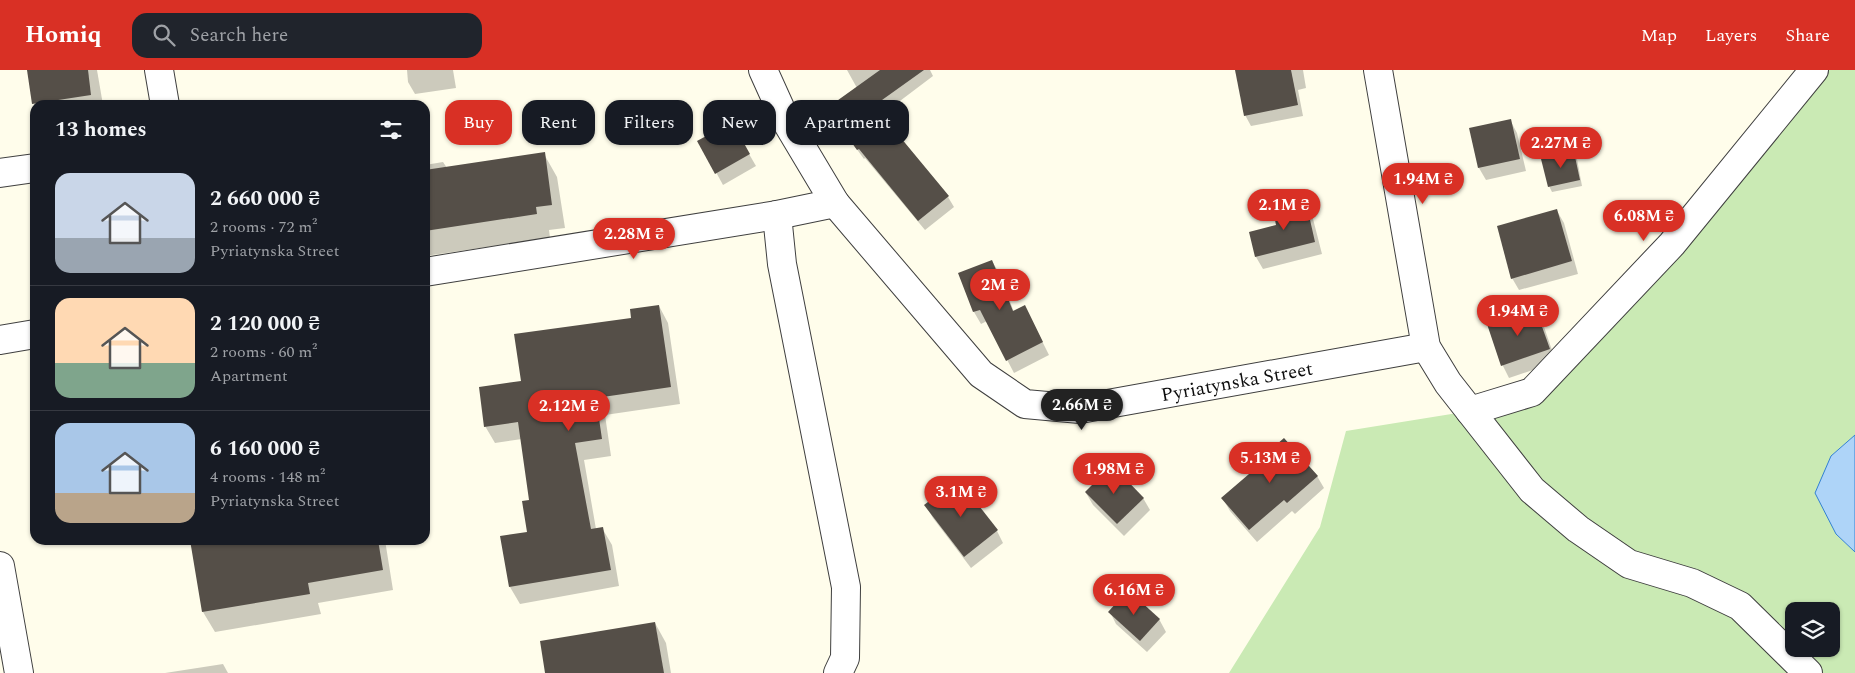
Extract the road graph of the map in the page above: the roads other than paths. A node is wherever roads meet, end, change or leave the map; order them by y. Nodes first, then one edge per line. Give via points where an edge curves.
1 (159, 70) edge
2 (763, 70) edge
3 (1378, 70) edge
4 (1814, 70) edge
5 (164, 100) edge
6 (30, 169) edge
7 (0, 173) edge
8 (835, 203) junction
9 (777, 216) junction
10 (430, 271) edge
11 (30, 335) edge
12 (0, 340) edge
13 (1426, 347) junction
14 (1470, 411) junction
15 (0, 566) edge
16 (19, 673) edge
17 (838, 673) edge
18 (1808, 673) edge

1 - 5 street
2 - 8 street, Pyriatynska Street via 786,122
3 - 13 street
4 - 14 street via 1672,244 1532,392
6 - 7 street
8 - 9 street
8 - 13 street, Pyriatynska Street via 981,374 1025,404 1080,409
9 - 10 street
9 - 17 street via 782,264 846,587 845,658
11 - 12 street
13 - 14 street
14 - 18 street via 1532,490 1578,529 1629,564 1692,583 1740,606
15 - 16 street

